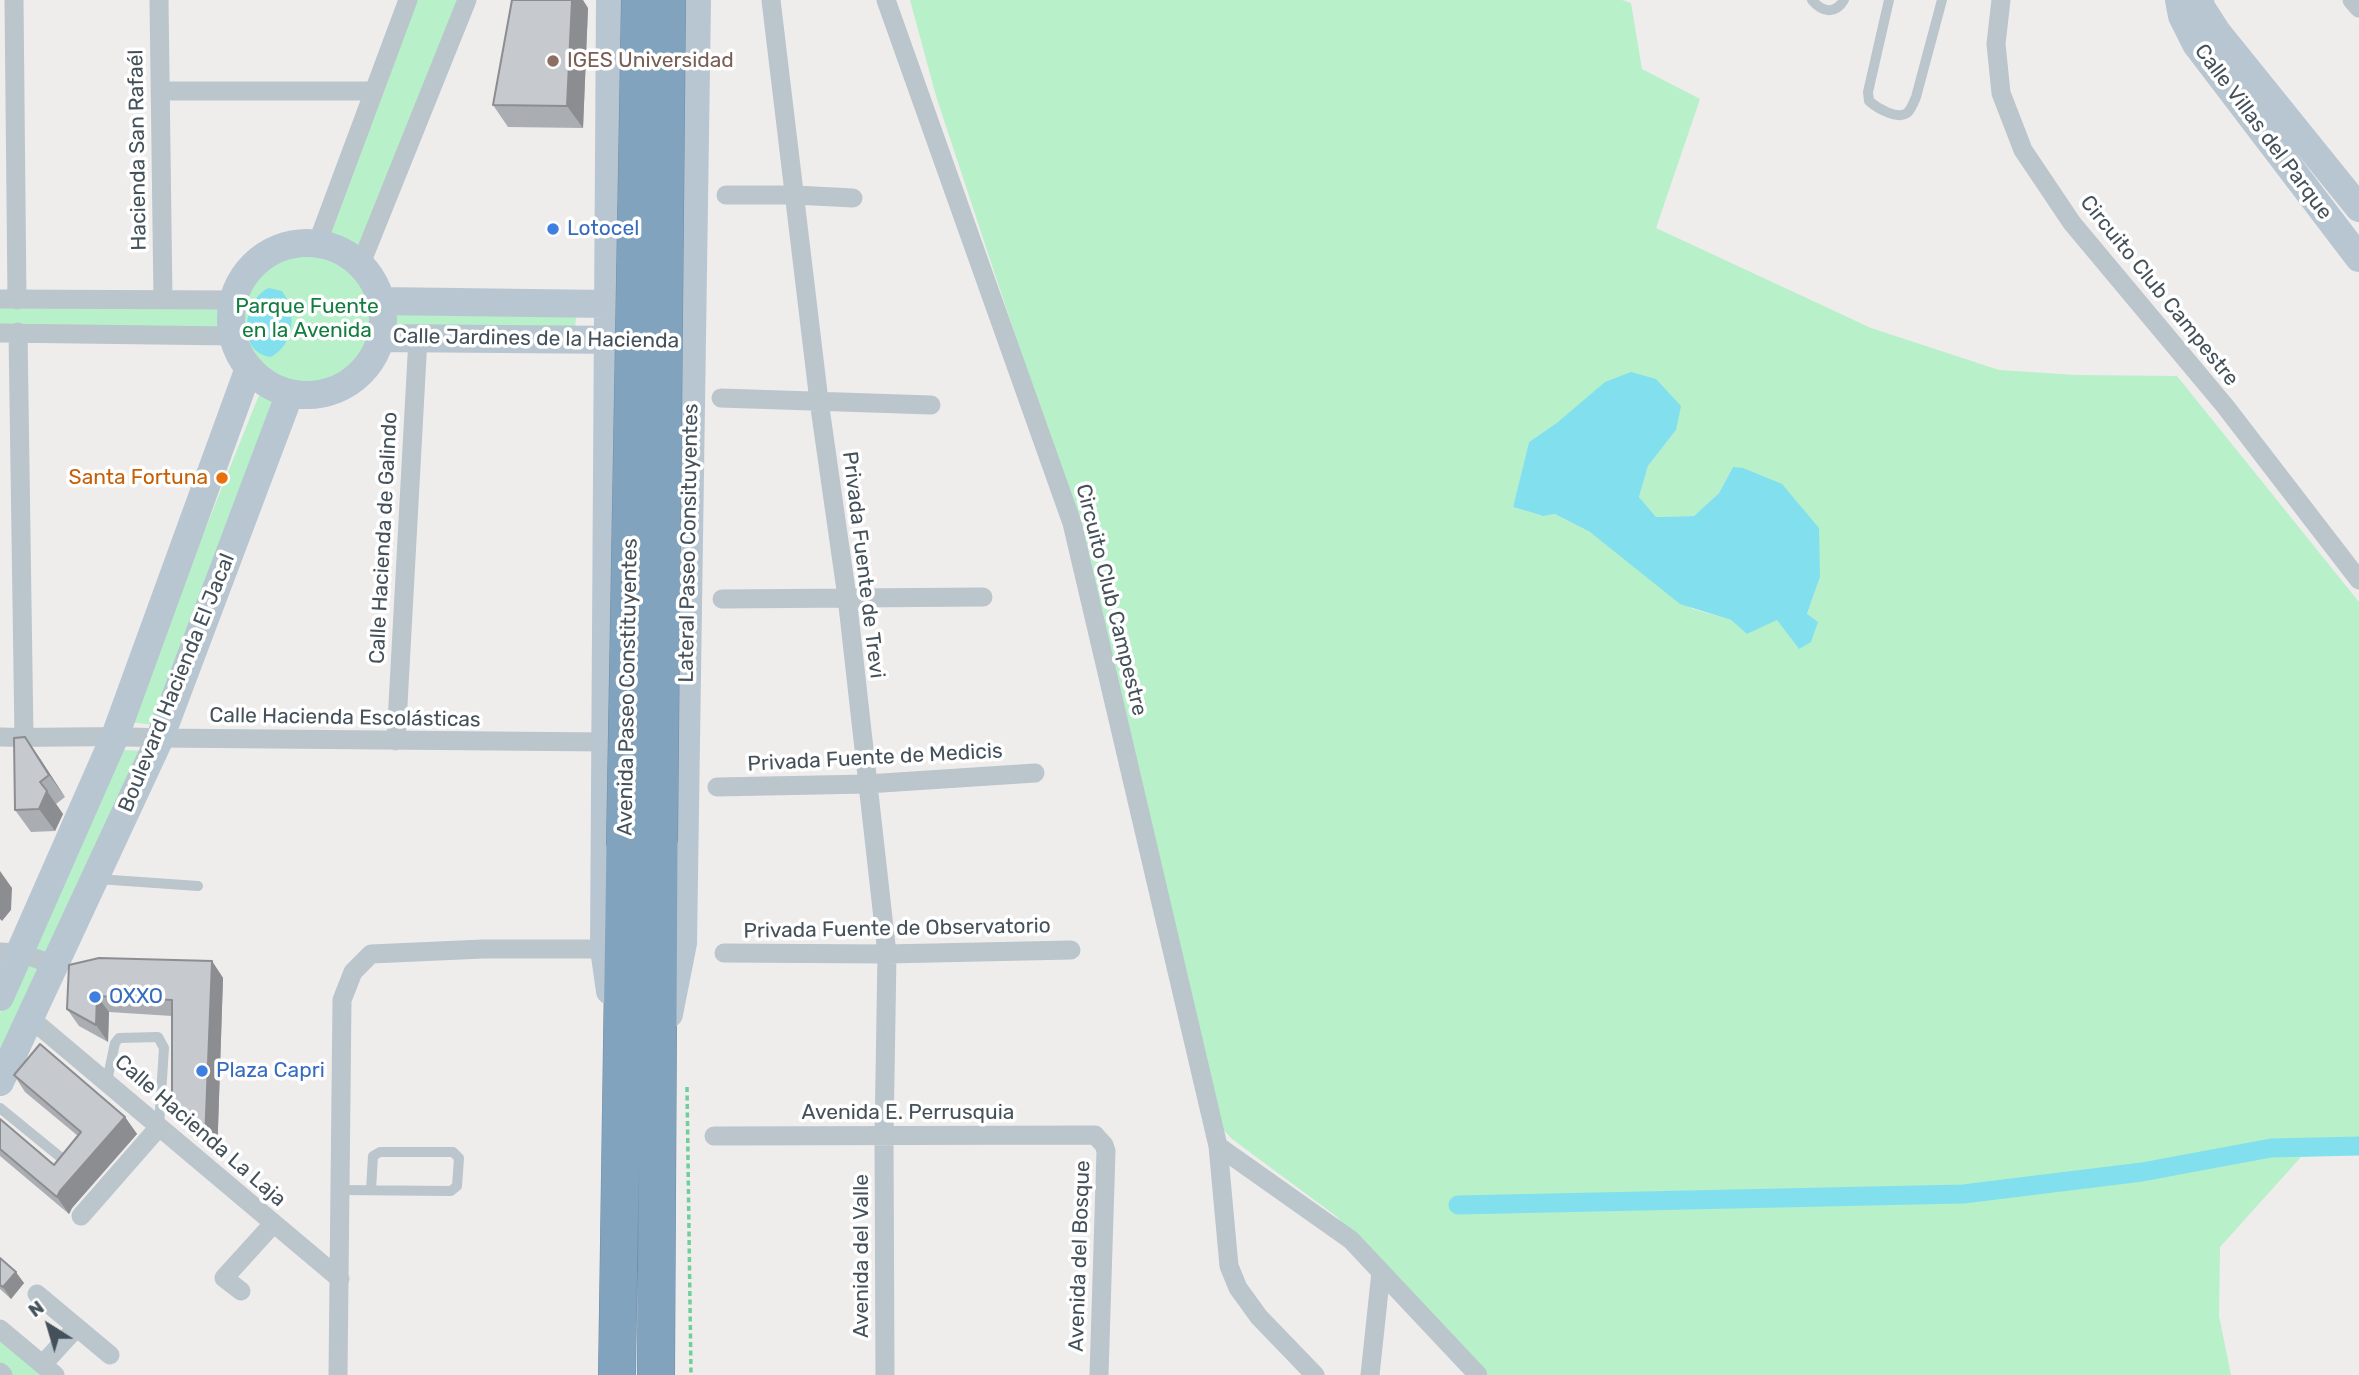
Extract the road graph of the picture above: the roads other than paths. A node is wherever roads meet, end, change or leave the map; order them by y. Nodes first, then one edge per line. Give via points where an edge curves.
1 (13, 0) edge
2 (159, 0) edge
3 (408, 0) edge
4 (467, 0) edge
5 (610, 0) edge
6 (639, 0) edge
7 (667, 0) edge
8 (697, 0) edge
9 (771, 0) edge
10 (886, 0) edge
11 (1812, 0) edge
12 (1844, 0) edge
13 (1889, 0) edge
14 (1942, 0) edge
15 (2001, 0) edge
16 (2179, 0) edge
17 (2200, 0) edge
18 (2352, 0) edge
19 (2359, 8) edge
20 (160, 91) junction
21 (374, 91) junction
22 (726, 195) dead end
23 (794, 195) junction
24 (853, 198) dead end
25 (2359, 208) edge
26 (317, 244) junction
27 (2359, 258) edge
28 (360, 266) junction
29 (163, 299) junction
30 (9, 300) edge
31 (234, 300) junction
32 (380, 301) junction
33 (608, 304) junction
34 (9, 333) edge
35 (233, 336) junction
36 (380, 338) junction
37 (418, 338) junction
38 (607, 340) junction
39 (692, 341) junction
40 (249, 368) junction
41 (290, 393) junction
42 (721, 398) dead end
43 (819, 401) junction
44 (931, 405) dead end
45 (2359, 580) edge
46 (847, 597) junction
47 (983, 597) dead end
48 (722, 599) dead end
49 (115, 736) junction
50 (0, 737) edge
51 (24, 738) junction
52 (160, 738) junction
53 (396, 741) junction
54 (606, 742) junction
55 (1035, 773) dead end
56 (867, 784) junction
57 (717, 787) dead end
58 (642, 843) junction
59 (95, 878) junction
60 (198, 886) dead end
61 (604, 950) junction
62 (1070, 950) dead end
63 (10, 952) edge
64 (724, 953) dead end
65 (887, 954) junction
66 (55, 965) junction
67 (0, 997) edge
68 (30, 1018) junction
69 (107, 1081) junction
70 (655, 1081) junction
71 (0, 1082) edge
72 (0, 1108) edge
73 (159, 1127) junction
74 (714, 1136) dead end
75 (884, 1137) junction
76 (1100, 1139) joint
77 (1218, 1146) junction
78 (70, 1166) edge
79 (341, 1190) junction
80 (371, 1190) junction
81 (81, 1216) dead end
82 (273, 1224) junction
83 (1381, 1272) junction
84 (340, 1279) junction
85 (241, 1291) dead end
86 (37, 1294) dead end
87 (76, 1328) junction
88 (0, 1329) edge
89 (110, 1355) dead end
90 (49, 1370) edge
91 (338, 1375) edge
92 (617, 1375) edge
93 (656, 1375) edge
94 (886, 1375) edge
95 (1099, 1375) edge
96 (1315, 1375) edge
97 (1370, 1375) edge
98 (1478, 1375) edge

1 - 30 street
2 - 20 street, Hacienda San Rafaél
3 - 21 street
4 - 28 street
5 - 33 main road
6 - 58 highway, Avenida Paseo Constituyentes, bridge
7 - 58 highway, Avenida Paseo Constituyentes, bridge
8 - 39 main road, Lateral Paseo Consituyentes
9 - 23 street, Privada Fuente de Trevi
10 - 77 street, Circuito Club Campestre via 1072,523
11 - 12 lane via 1821,9 1832,11
13 - 14 lane via 1868,92 1879,110 1903,115 1916,97
15 - 45 street, Circuito Club Campestre via 1996,44 2001,93 2023,150 2072,223 2225,406
16 - 27 main road, Calle Villas del Parque via 2196,44
17 - 25 main road, Calle Villas del Parque via 2217,32
18 - 19 street
20 - 21 street
20 - 29 street, Hacienda San Rafaél
21 - 26 street
22 - 23 street
23 - 24 street
23 - 43 street, Privada Fuente de Trevi
26 - 28 main road
26 - 31 main road via 291,246 267,255 247,273
28 - 32 main road
29 - 30 street
29 - 31 street
31 - 35 main road
32 - 33 main road, Calle Jardines de la Hacienda
32 - 36 main road
33 - 38 main road
34 - 35 street
34 - 51 street
35 - 40 main road
36 - 37 main road, Calle Jardines de la Hacienda
36 - 41 main road via 365,367 344,385 318,394
37 - 38 main road, Calle Jardines de la Hacienda
37 - 53 street, Calle Hacienda de Galindo
38 - 39 main road, Calle Jardines de la Hacienda
38 - 54 main road
39 - 70 main road, Lateral Paseo Consituyentes via 683,943
40 - 41 main road via 268,384
40 - 49 main road, Boulevard Hacienda El Jacal
41 - 52 main road, Boulevard Hacienda El Jacal
42 - 43 street
43 - 44 street
43 - 46 street, Privada Fuente de Trevi
46 - 47 street
46 - 48 street
46 - 56 street, Privada Fuente de Trevi
49 - 51 street, Calle Hacienda Escolásticas
49 - 52 street, Calle Hacienda Escolásticas
49 - 63 main road, Boulevard Hacienda El Jacal
50 - 51 street, Calle Hacienda Escolásticas
52 - 53 street, Calle Hacienda Escolásticas
52 - 59 main road, Boulevard Hacienda El Jacal
53 - 54 street, Calle Hacienda Escolásticas
54 - 61 main road
55 - 56 street, Privada Fuente de Medicis
56 - 57 street, Privada Fuente de Medicis
56 - 65 street, Privada Fuente de Trevi
58 - 70 highway, Avenida Paseo Constituyentes
59 - 60 lane
59 - 66 main road, Boulevard Hacienda El Jacal
61 - 70 main road
61 - 79 street via 371,954 353,971 342,1000
62 - 65 street, Privada Fuente de Observatorio
63 - 66 street
63 - 67 main road, Boulevard Hacienda El Jacal
64 - 65 street, Privada Fuente de Observatorio
65 - 75 street, Privada Fuente de Trevi
66 - 68 main road, Boulevard Hacienda El Jacal
68 - 69 street, Calle Hacienda La Laja
68 - 71 main road, Boulevard Hacienda El Jacal
69 - 73 street, Calle Hacienda La Laja
69 - 73 lane via 119,1038 158,1037 164,1048
70 - 92 highway, Avenida Paseo Constituyentes
70 - 93 highway, Avenida Paseo Constituyentes
72 - 78 lane
73 - 81 street
73 - 82 street, Calle Hacienda La Laja
74 - 75 street, Avenida E. Perrusquia
75 - 76 street, Avenida E. Perrusquia via 1090,1134
75 - 94 street, Avenida del Valle
76 - 95 street, Avenida del Bosque via 1106,1151
77 - 83 street via 1351,1240
77 - 96 street, Circuito Club Campestre via 1229,1266 1238,1288
79 - 80 lane
79 - 84 street
80 - 80 lane via 451,1191 457,1186 459,1158 453,1152 380,1152 373,1156
82 - 84 street, Calle Hacienda La Laja
82 - 85 street via 224,1278
83 - 97 street
83 - 98 street
84 - 91 street
86 - 87 street
87 - 89 street
87 - 90 street
88 - 90 street

